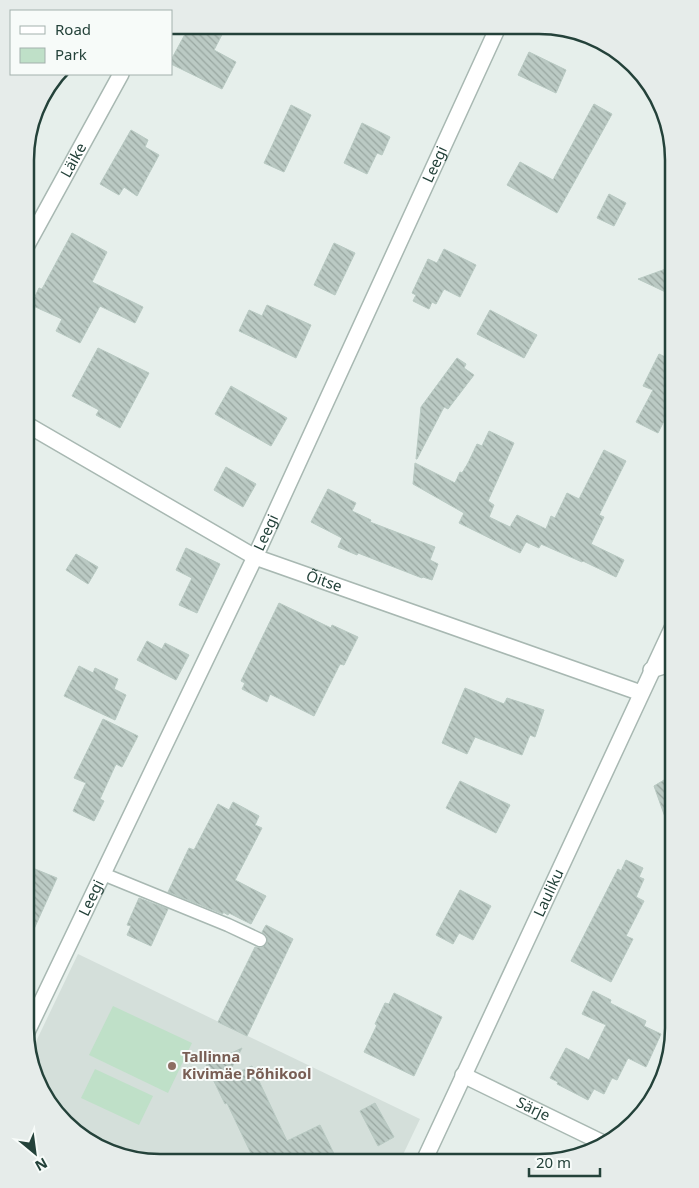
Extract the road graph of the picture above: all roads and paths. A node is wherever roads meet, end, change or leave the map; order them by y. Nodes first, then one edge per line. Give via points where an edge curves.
1 (495, 34) edge
2 (120, 75) edge
3 (34, 232) edge
4 (34, 429) edge
5 (255, 557) junction
6 (665, 642) edge
7 (665, 666) edge
8 (651, 670) junction
9 (641, 693) junction
10 (103, 874) junction
11 (260, 940) dead end
12 (34, 1017) edge
13 (463, 1076) junction
14 (597, 1140) edge
15 (427, 1154) edge

1 - 5 street, Leegi
2 - 3 street, Läike
4 - 5 street, Õitse
5 - 9 street, Õitse
5 - 10 street, Leegi
6 - 8 street, Lauliku
7 - 8 street
8 - 9 street, Lauliku
9 - 13 street, Lauliku
10 - 11 lane
10 - 12 street, Leegi
13 - 14 street, Särje
13 - 15 street, Lauliku

